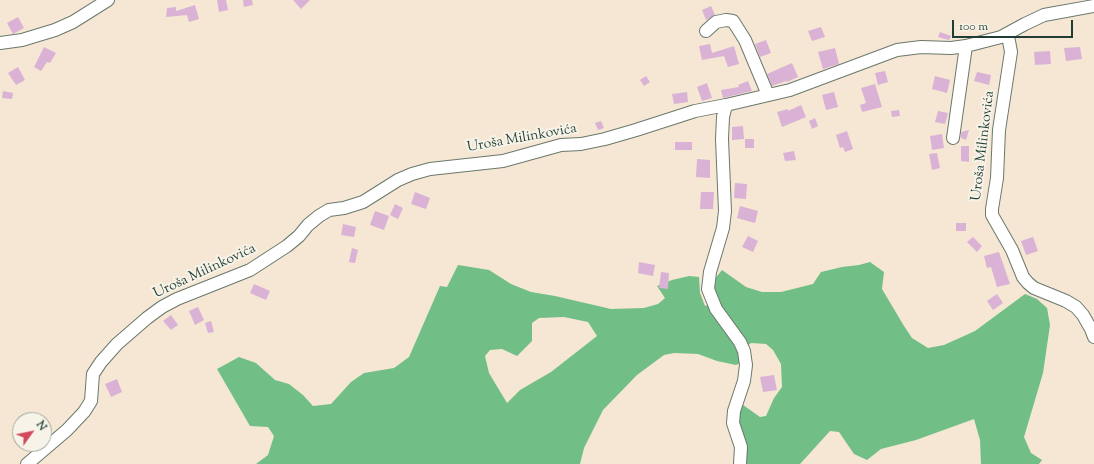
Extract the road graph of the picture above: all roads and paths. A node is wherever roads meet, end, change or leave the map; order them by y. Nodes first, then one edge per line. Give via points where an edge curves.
1 (108, 0) edge
2 (1088, 0) edge
3 (1094, 5) edge
4 (706, 31) dead end
5 (1005, 35) junction
6 (0, 43) edge
7 (966, 46) junction
8 (768, 95) junction
9 (726, 105) junction
10 (953, 138) dead end
11 (1094, 337) edge
12 (27, 464) edge
13 (740, 464) edge

1 - 6 street via 55,30 22,40
2 - 3 street
3 - 5 street, Uroša Milinkovića via 1044,15
4 - 8 street via 716,22 733,21 751,54
5 - 7 street, Uroša Milinkovića
5 - 11 street, Uroša Milinkovića via 1011,52 999,130 992,215 1028,283 1076,307
7 - 8 street, Uroša Milinkovića via 897,50 790,90
7 - 10 street
8 - 9 street, Uroša Milinkovića
9 - 12 street, Uroša Milinkovića via 695,111 606,139 561,146 503,161 430,169 412,174 363,202 329,210 308,225 287,246 255,266 177,299 147,318 101,362 93,374 91,400 84,412
9 - 13 street via 722,139 725,211 708,289 716,309 744,350 744,381 734,411 733,423 741,447

